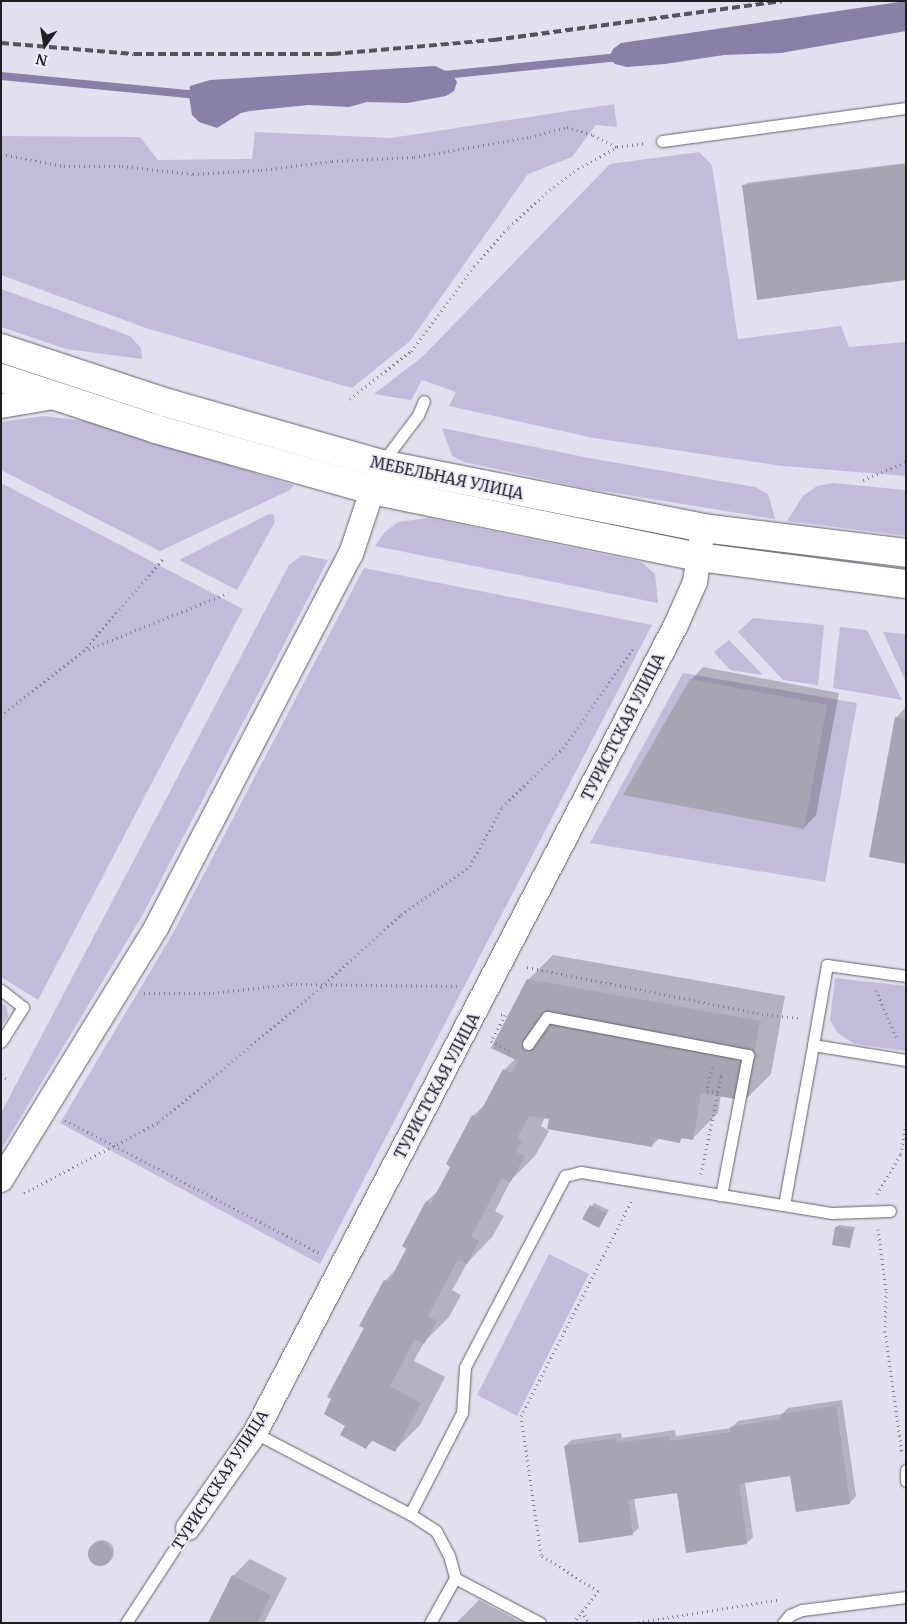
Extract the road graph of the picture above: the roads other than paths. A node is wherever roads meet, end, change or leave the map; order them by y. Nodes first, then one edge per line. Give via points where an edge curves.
1 (906, 108) edge
2 (662, 141) road end
3 (1, 348) edge
4 (1, 378) edge
5 (54, 397) junction
6 (424, 401) dead end
7 (1, 406) edge
8 (381, 464) junction
9 (372, 490) junction
10 (703, 528) junction
11 (906, 553) edge
12 (698, 557) junction
13 (906, 584) edge
14 (906, 976) edge
15 (1, 990) edge
16 (1, 1042) edge
17 (528, 1044) dead end
18 (813, 1045) junction
19 (906, 1060) edge
20 (10, 1188) edge
21 (721, 1195) junction
22 (784, 1205) junction
23 (890, 1211) dead end
24 (255, 1433) junction
25 (410, 1514) junction
26 (188, 1528) joint
27 (455, 1578) junction
28 (906, 1597) edge
29 (126, 1623) edge
30 (430, 1623) edge
31 (540, 1623) edge
32 (783, 1623) edge

1 - 2 lane
3 - 8 street, МЕБЕЛЬНАЯ УЛИЦА via 182,408
4 - 5 street, МЕБЕЛЬНАЯ УЛИЦА
5 - 7 street
5 - 9 street, МЕБЕЛЬНАЯ УЛИЦА
6 - 8 lane via 418,415
8 - 9 street
8 - 10 street, МЕБЕЛЬНАЯ УЛИЦА
9 - 12 street, МЕБЕЛЬНАЯ УЛИЦА
9 - 20 street via 351,554 157,926 45,1109
10 - 11 street, МЕБЕЛЬНАЯ УЛИЦА
10 - 12 street, ТУРИСТСКАЯ УЛИЦА
12 - 13 street, МЕБЕЛЬНАЯ УЛИЦА
12 - 24 street, ТУРИСТСКАЯ УЛИЦА via 695,582 676,625
14 - 18 lane via 827,965
15 - 16 lane via 23,1007
17 - 21 lane via 547,1017 748,1055
18 - 19 lane
18 - 22 lane
21 - 22 lane
21 - 25 lane via 581,1172 565,1176 465,1367 462,1413
22 - 23 lane via 831,1212
24 - 25 lane
24 - 26 street, ТУРИСТСКАЯ УЛИЦА
25 - 27 lane via 436,1531 449,1555
26 - 29 lane, ТУРИСТСКАЯ УЛИЦА
27 - 30 lane
27 - 31 lane
28 - 32 lane via 802,1610 790,1614

